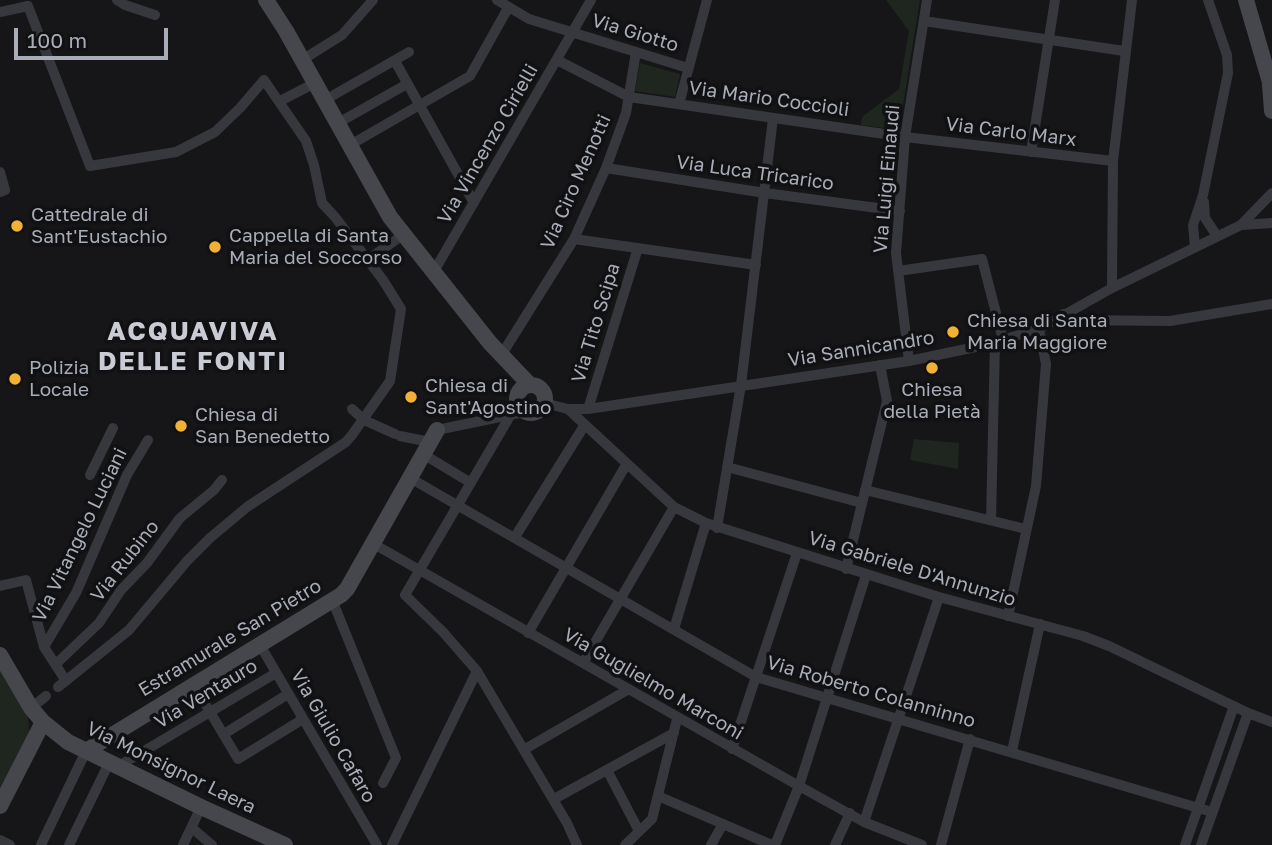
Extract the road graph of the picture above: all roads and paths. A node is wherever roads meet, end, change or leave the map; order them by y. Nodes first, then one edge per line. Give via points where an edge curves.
1 (117, 0) edge
2 (266, 0) edge
3 (373, 0) edge
4 (497, 0) edge
5 (591, 0) edge
6 (707, 0) edge
7 (927, 0) edge
8 (1055, 0) edge
9 (1132, 0) edge
10 (1208, 0) edge
11 (1246, 0) edge
12 (508, 8) junction
13 (0, 12) edge
14 (155, 15) dead end
15 (924, 21) junction
16 (572, 33) junction
17 (1048, 40) junction
18 (636, 51) junction
19 (1124, 51) junction
20 (409, 52) dead end
21 (302, 60) junction
22 (557, 60) junction
23 (395, 61) junction
24 (688, 68) junction
25 (315, 83) junction
26 (407, 85) junction
27 (1271, 87) edge
28 (629, 97) junction
29 (325, 100) junction
30 (280, 102) junction
31 (678, 104) junction
32 (419, 105) junction
33 (1272, 111) edge
34 (773, 118) junction
35 (338, 123) junction
36 (905, 137) junction
37 (350, 145) junction
38 (1031, 152) junction
39 (1113, 161) junction
40 (606, 168) junction
41 (0, 172) edge
42 (3, 191) edge
43 (765, 193) junction
44 (1272, 193) edge
45 (1203, 195) junction
46 (474, 202) junction
47 (900, 211) junction
48 (1272, 223) edge
49 (1241, 225) junction
50 (403, 235) junction
51 (1217, 236) junction
52 (574, 239) junction
53 (1195, 247) junction
54 (638, 248) junction
55 (367, 260) junction
56 (756, 265) junction
57 (898, 271) junction
58 (433, 273) junction
59 (1112, 288) junction
60 (1272, 304) edge
61 (1063, 314) junction
62 (1040, 329) junction
63 (999, 341) junction
64 (502, 354) junction
65 (909, 361) junction
66 (880, 365) junction
67 (741, 384) junction
68 (530, 385) junction
69 (544, 403) junction
70 (352, 409) dead end
71 (568, 409) junction
72 (588, 409) junction
73 (517, 414) junction
74 (364, 420) junction
75 (583, 426) junction
76 (113, 428) dead end
77 (148, 440) dead end
78 (430, 442) junction
79 (626, 465) junction
80 (727, 467) junction
81 (90, 475) dead end
82 (410, 478) junction
83 (222, 480) dead end
84 (471, 483) junction
85 (865, 490) junction
86 (862, 503) junction
87 (457, 506) junction
88 (674, 507) junction
89 (991, 520) junction
90 (711, 525) junction
91 (1026, 529) junction
92 (515, 537) junction
93 (372, 543) junction
94 (797, 553) junction
95 (566, 567) junction
96 (846, 569) junction
97 (419, 571) junction
98 (866, 575) junction
99 (0, 586) edge
100 (939, 597) junction
101 (620, 598) junction
102 (333, 602) junction
103 (1007, 616) junction
104 (1040, 624) junction
105 (674, 629) junction
106 (528, 633) junction
107 (85, 636) junction
108 (260, 645) junction
109 (44, 647) junction
110 (101, 653) junction
111 (0, 655) edge
112 (57, 663) junction
113 (583, 663) junction
114 (477, 671) junction
115 (276, 673) junction
116 (756, 677) junction
117 (194, 685) junction
118 (629, 689) junction
119 (288, 694) junction
120 (46, 696) dead end
121 (826, 698) junction
122 (1234, 706) junction
123 (31, 708) junction
124 (211, 712) junction
125 (1248, 713) junction
126 (303, 719) junction
127 (677, 719) junction
128 (898, 720) junction
129 (43, 722) junction
130 (1272, 722) edge
131 (674, 733) junction
132 (224, 734) junction
133 (970, 740) junction
134 (732, 749) junction
135 (525, 750) junction
136 (86, 751) junction
137 (1012, 751) junction
138 (113, 765) junction
139 (607, 770) junction
140 (383, 783) dead end
141 (799, 786) junction
142 (659, 796) junction
143 (554, 799) junction
144 (0, 806) edge
145 (201, 807) junction
146 (1198, 807) junction
147 (1212, 812) junction
148 (850, 813) junction
149 (864, 822) junction
150 (723, 824) junction
151 (192, 828) junction
152 (639, 831) junction
153 (0, 840) edge
154 (627, 844) edge
155 (10, 845) edge
156 (41, 845) edge
157 (69, 845) edge
158 (183, 845) edge
159 (212, 845) edge
160 (285, 845) edge
161 (377, 845) edge
162 (392, 845) edge
163 (577, 845) edge
164 (711, 845) edge
165 (774, 845) edge
166 (835, 845) edge
167 (922, 845) edge
168 (941, 845) edge
169 (1185, 845) edge
170 (1201, 845) edge

1 - 14 street
2 - 21 street
3 - 21 street via 342,35
4 - 12 street, Via Giotto
5 - 16 street, Via Vincenzo Cirielli
6 - 24 street
7 - 15 street, Via Luigi Einaudi
8 - 17 street
9 - 19 street
10 - 45 street via 1227,55 1228,73
11 - 27 street
12 - 16 street, Via Giotto
12 - 32 street via 470,76
13 - 30 street via 28,6 90,166 176,152 215,132 264,80
15 - 17 street
15 - 36 street, Via Luigi Einaudi
16 - 18 street, Via Giotto
16 - 22 street, Via Vincenzo Cirielli
17 - 19 street
17 - 38 street
18 - 24 street, Via Giotto
18 - 28 street, Via Ciro Menotti
19 - 39 street
20 - 23 street
21 - 25 street
22 - 28 street, Via Mario Coccioli
22 - 46 street, Via Vincenzo Cirielli
23 - 26 street
23 - 29 street
24 - 31 street
25 - 29 street
25 - 30 street
26 - 32 street
26 - 35 street
27 - 33 street
28 - 31 street, Via Mario Coccioli
28 - 40 street, Via Ciro Menotti
29 - 35 street
30 - 55 street via 306,141 327,209
31 - 34 street, Via Mario Coccioli
32 - 37 street
32 - 46 street
34 - 36 street, Via Mario Coccioli
34 - 43 street
35 - 37 street
36 - 38 street, Via Carlo Marx
36 - 47 street, Via Luigi Einaudi
37 - 50 street
38 - 39 street, Via Carlo Marx
39 - 59 street
40 - 43 street, Via Luca Tricarico
40 - 52 street, Via Ciro Menotti
41 - 42 street
43 - 47 street, Via Luca Tricarico
43 - 56 street
44 - 49 street
45 - 51 street via 1205,218
45 - 53 street via 1193,225
46 - 58 street, Via Vincenzo Cirielli
47 - 57 street, Via Luigi Einaudi
48 - 49 street
49 - 51 street, Via Sannicandro
50 - 55 street
50 - 58 street
51 - 53 street, Via Sannicandro
52 - 54 street
52 - 64 street, Via Ciro Menotti
53 - 59 street, Via Sannicandro
54 - 56 street
54 - 72 street, Via Tito Scipa
55 - 74 street via 401,309 390,381
56 - 67 street
57 - 63 street via 982,259
57 - 65 street, Via Luigi Einaudi
58 - 64 street
59 - 61 street, Via Sannicandro
60 - 61 street via 1170,321 1070,320
61 - 62 street, Via Sannicandro
62 - 63 street, Via Sannicandro
62 - 91 street via 1046,364 1036,486
63 - 65 street, Via Sannicandro
63 - 89 street
64 - 68 street
65 - 66 street, Via Sannicandro
66 - 67 street, Via Sannicandro
66 - 85 street via 887,401
67 - 72 street, Via Sannicandro
67 - 80 street
68 - 69 street via 542,391
68 - 73 street via 518,394
69 - 71 street, Via Sannicandro
69 - 73 street via 539,411
70 - 74 street
71 - 72 street, Via Sannicandro
71 - 75 street, Via Gabriele D'Annunzio
73 - 78 street
73 - 84 street
74 - 78 street via 397,435
74 - 110 street via 346,442 247,507 210,538 130,630
75 - 79 street, Via Gabriele D'Annunzio
75 - 92 street
76 - 81 street
77 - 109 street, Via Vitangelo Luciani via 127,475 76,593
78 - 82 street, Estramurale San Pietro
78 - 84 street
79 - 88 street, Via Gabriele D'Annunzio
79 - 95 street
80 - 86 street
80 - 90 street
82 - 87 street, Via Roberto Colanninno
82 - 93 street, Estramurale San Pietro
83 - 107 street, Via Rubino via 180,519
84 - 87 street
85 - 86 street
85 - 89 street
86 - 96 street
87 - 92 street, Via Roberto Colanninno
87 - 97 street
88 - 90 street, Via Gabriele D'Annunzio
88 - 101 street
89 - 91 street
90 - 94 street, Via Gabriele D'Annunzio
90 - 105 street
91 - 103 street
92 - 95 street, Via Roberto Colanninno
93 - 97 street, Via Guglielmo Marconi
93 - 102 street, Estramurale San Pietro via 346,589
94 - 96 street, Via Gabriele D'Annunzio
94 - 116 street
95 - 101 street, Via Roberto Colanninno
95 - 106 street
96 - 98 street, Via Gabriele D'Annunzio
97 - 106 street, Via Guglielmo Marconi
97 - 114 street via 405,595
98 - 100 street, Via Gabriele D'Annunzio
98 - 121 street
99 - 109 street via 26,580
100 - 103 street, Via Gabriele D'Annunzio
100 - 128 street
101 - 105 street, Via Roberto Colanninno
101 - 113 street
102 - 108 street, Estramurale San Pietro
102 - 140 street via 396,758
103 - 104 street, Via Gabriele D'Annunzio
104 - 122 street, Via Gabriele D'Annunzio via 1109,646
104 - 137 street
105 - 116 street, Via Roberto Colanninno
106 - 113 street, Via Guglielmo Marconi
107 - 110 street
107 - 112 street, Via Rubino
108 - 115 street, Via Giulio Cafaro
108 - 117 street, Estramurale San Pietro
109 - 112 street
110 - 112 street via 62,684
111 - 123 street, Via Monsignor Laera
113 - 118 street, Via Guglielmo Marconi
114 - 135 street
114 - 162 street
115 - 119 street, Via Giulio Cafaro
115 - 124 street, Via Ventauro
116 - 121 street, Via Roberto Colanninno
116 - 134 street
117 - 124 street
117 - 136 street, Estramurale San Pietro
118 - 127 street, Via Guglielmo Marconi
118 - 135 street
119 - 126 street, Via Giulio Cafaro
119 - 132 street
120 - 123 street
121 - 128 street, Via Roberto Colanninno
121 - 141 street
122 - 125 street, Via Gabriele D'Annunzio
122 - 146 street
123 - 129 street, Via Monsignor Laera
124 - 132 street
124 - 138 street, Via Ventauro
125 - 130 street, Via Gabriele D'Annunzio
125 - 147 street
126 - 132 street via 238,759
126 - 161 street, Via Giulio Cafaro
127 - 131 street
127 - 134 street, Via Guglielmo Marconi
128 - 133 street, Via Roberto Colanninno
128 - 149 street
129 - 136 street, Via Monsignor Laera
129 - 144 street
131 - 139 street
131 - 142 street
133 - 137 street, Via Roberto Colanninno
133 - 168 street
134 - 141 street, Via Guglielmo Marconi
135 - 143 street
136 - 138 street, Via Monsignor Laera
136 - 156 street
137 - 146 street, Via Roberto Colanninno
138 - 145 street, Via Monsignor Laera
138 - 157 street
139 - 143 street
139 - 152 street
141 - 148 street, Via Guglielmo Marconi
141 - 165 street
142 - 150 street
142 - 152 street via 652,819
143 - 163 street
145 - 151 street
145 - 160 street, Via Monsignor Laera
146 - 147 street, Via Roberto Colanninno
146 - 169 street
147 - 170 street
148 - 149 street, Via Guglielmo Marconi
148 - 166 street
149 - 167 street, Via Guglielmo Marconi
150 - 164 street
150 - 165 street
151 - 158 street
151 - 159 street
152 - 154 street
153 - 155 street

